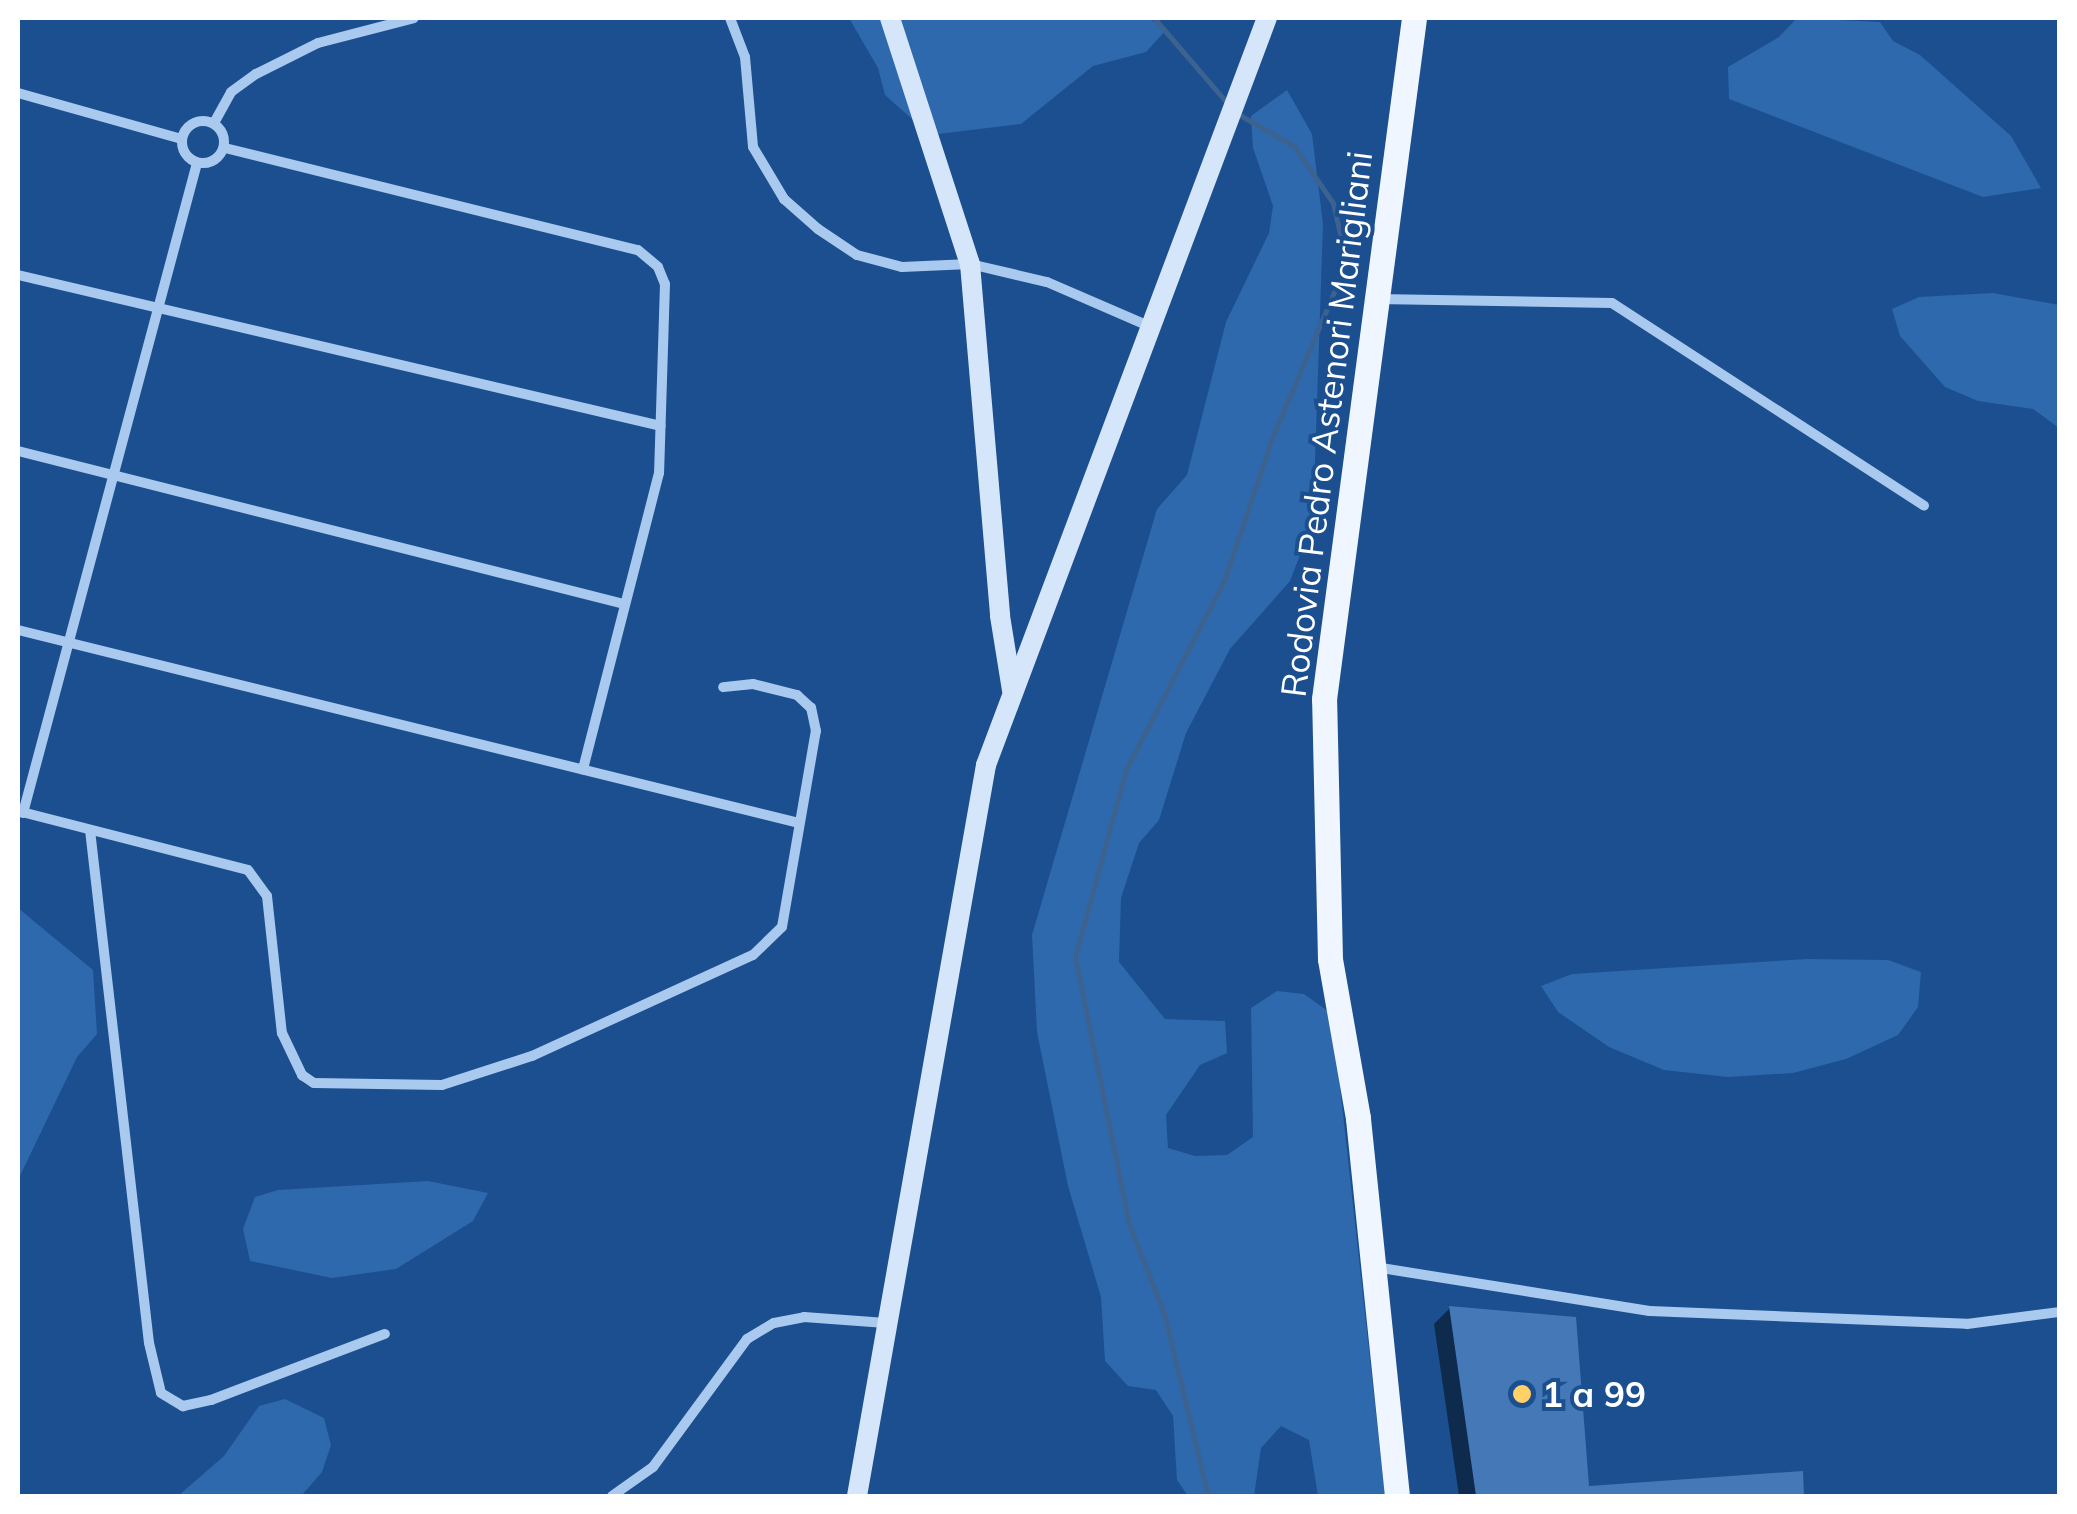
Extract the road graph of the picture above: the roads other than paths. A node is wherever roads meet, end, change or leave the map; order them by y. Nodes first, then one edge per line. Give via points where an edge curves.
1 (414, 18) edge
2 (730, 18) edge
3 (890, 18) edge
4 (1267, 18) edge
5 (1414, 18) edge
6 (18, 93) edge
7 (214, 123) junction
8 (182, 138) junction
9 (224, 148) junction
10 (197, 163) junction
11 (970, 264) junction
12 (18, 276) edge
13 (1376, 299) junction
14 (161, 308) junction
15 (1153, 327) junction
16 (661, 426) junction
17 (18, 451) edge
18 (118, 472) junction
19 (1924, 506) dead end
20 (624, 604) junction
21 (18, 630) edge
22 (65, 642) junction
23 (723, 686) dead end
24 (1012, 692) junction
25 (583, 769) junction
26 (20, 812) edge
27 (798, 822) junction
28 (90, 830) junction
29 (1374, 1267) junction
30 (2060, 1312) edge
31 (886, 1322) junction
32 (385, 1334) dead end
33 (612, 1496) edge
34 (856, 1496) edge
35 (1398, 1496) edge

1 - 7 street via 318,43 256,74 231,92
2 - 11 street via 745,56 753,147 784,199 857,255 902,266
3 - 11 street
4 - 15 street
5 - 13 main road, Rodovia Pedro Astenori Marigliani
6 - 8 street
7 - 8 street via 194,122
7 - 9 street
8 - 10 street via 185,154
9 - 10 street via 218,158
9 - 16 street via 638,250 658,267 664,284
10 - 14 street
11 - 15 street via 1048,282
11 - 24 street
12 - 14 street
13 - 19 street via 1612,303
13 - 29 main road, Rodovia Pedro Astenori Marigliani via 1324,700 1330,959 1358,1118
14 - 16 street
14 - 18 street
15 - 24 street
16 - 20 street via 652,510
17 - 18 street
18 - 20 street
18 - 22 street
20 - 25 street
21 - 22 street
22 - 25 street
22 - 26 street
23 - 27 street via 782,692 812,708 816,731
24 - 31 street via 986,765 959,890
25 - 27 street
26 - 28 street
27 - 28 street via 782,927 771,942 532,1056 442,1085 314,1083 302,1075 282,1033 266,896 248,870
28 - 32 street via 149,1344 161,1393 183,1406 211,1400
29 - 30 street via 1650,1312 1967,1324
29 - 35 main road, Rodovia Pedro Astenori Marigliani
31 - 33 street via 804,1317 774,1322 747,1339 653,1467
31 - 34 street

